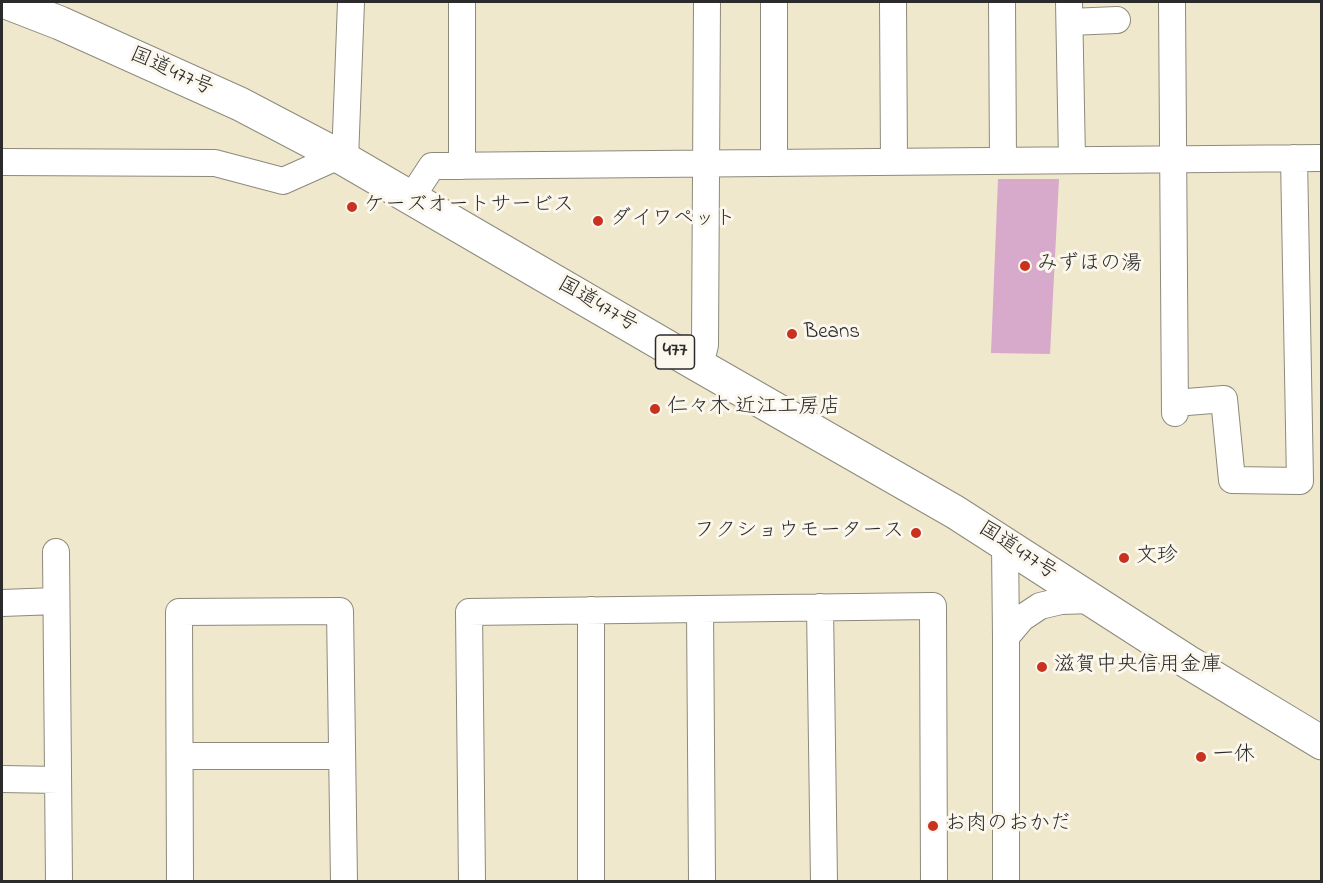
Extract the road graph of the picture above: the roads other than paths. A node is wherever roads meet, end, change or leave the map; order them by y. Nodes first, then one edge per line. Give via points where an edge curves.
1 (6, 2) edge
2 (351, 2) edge
3 (462, 2) edge
4 (707, 2) edge
5 (774, 2) edge
6 (893, 2) edge
7 (1002, 2) edge
8 (1172, 2) edge
9 (1070, 12) edge
10 (1117, 20) dead end
11 (342, 157) junction
12 (1294, 158) junction
13 (1322, 158) edge
14 (1173, 159) junction
15 (1072, 160) junction
16 (1003, 161) junction
17 (2, 162) edge
18 (894, 162) junction
19 (774, 163) junction
20 (708, 164) junction
21 (462, 166) junction
22 (411, 198) junction
23 (700, 366) junction
24 (1005, 544) junction
25 (56, 552) dead end
26 (1092, 600) junction
27 (56, 601) junction
28 (2, 603) edge
29 (820, 608) junction
30 (700, 609) junction
31 (591, 610) junction
32 (1006, 637) junction
33 (1322, 743) edge
34 (180, 756) junction
35 (342, 756) junction
36 (2, 779) edge
37 (58, 780) junction
38 (59, 882) edge
39 (180, 882) edge
40 (344, 882) edge
41 (472, 882) edge
42 (591, 882) edge
43 (702, 882) edge
44 (824, 882) edge
45 (933, 882) edge
46 (1006, 882) edge

1 - 11 highway, 国道477号 / 477 via 240,104
2 - 11 street
3 - 21 street
4 - 20 street
5 - 19 street
6 - 18 street
7 - 16 street
8 - 14 street
9 - 10 street
9 - 15 street
11 - 17 street via 283,181 215,163
11 - 22 highway, 国道477号 / 477
12 - 13 street
12 - 14 street
12 - 14 street via 1300,481 1232,480 1224,399 1175,408
14 - 15 street
15 - 16 street
16 - 18 street
18 - 19 street
19 - 20 street
20 - 21 street
20 - 23 street via 705,345
21 - 22 street via 432,166
22 - 23 highway, 国道477号 / 477
23 - 24 highway, 国道477号 / 477
24 - 26 highway, 国道477号 / 477
24 - 32 street
25 - 27 street
26 - 32 street via 1040,606 1022,618
26 - 33 highway, 国道477号 / 477
27 - 28 street
27 - 37 street
29 - 30 street
29 - 44 street
29 - 45 street via 933,606
30 - 31 street
30 - 43 street
31 - 41 street via 469,612
31 - 42 street
32 - 46 street
34 - 35 street
34 - 35 street via 179,612 340,611
34 - 39 street
35 - 40 street
36 - 37 street
37 - 38 street

